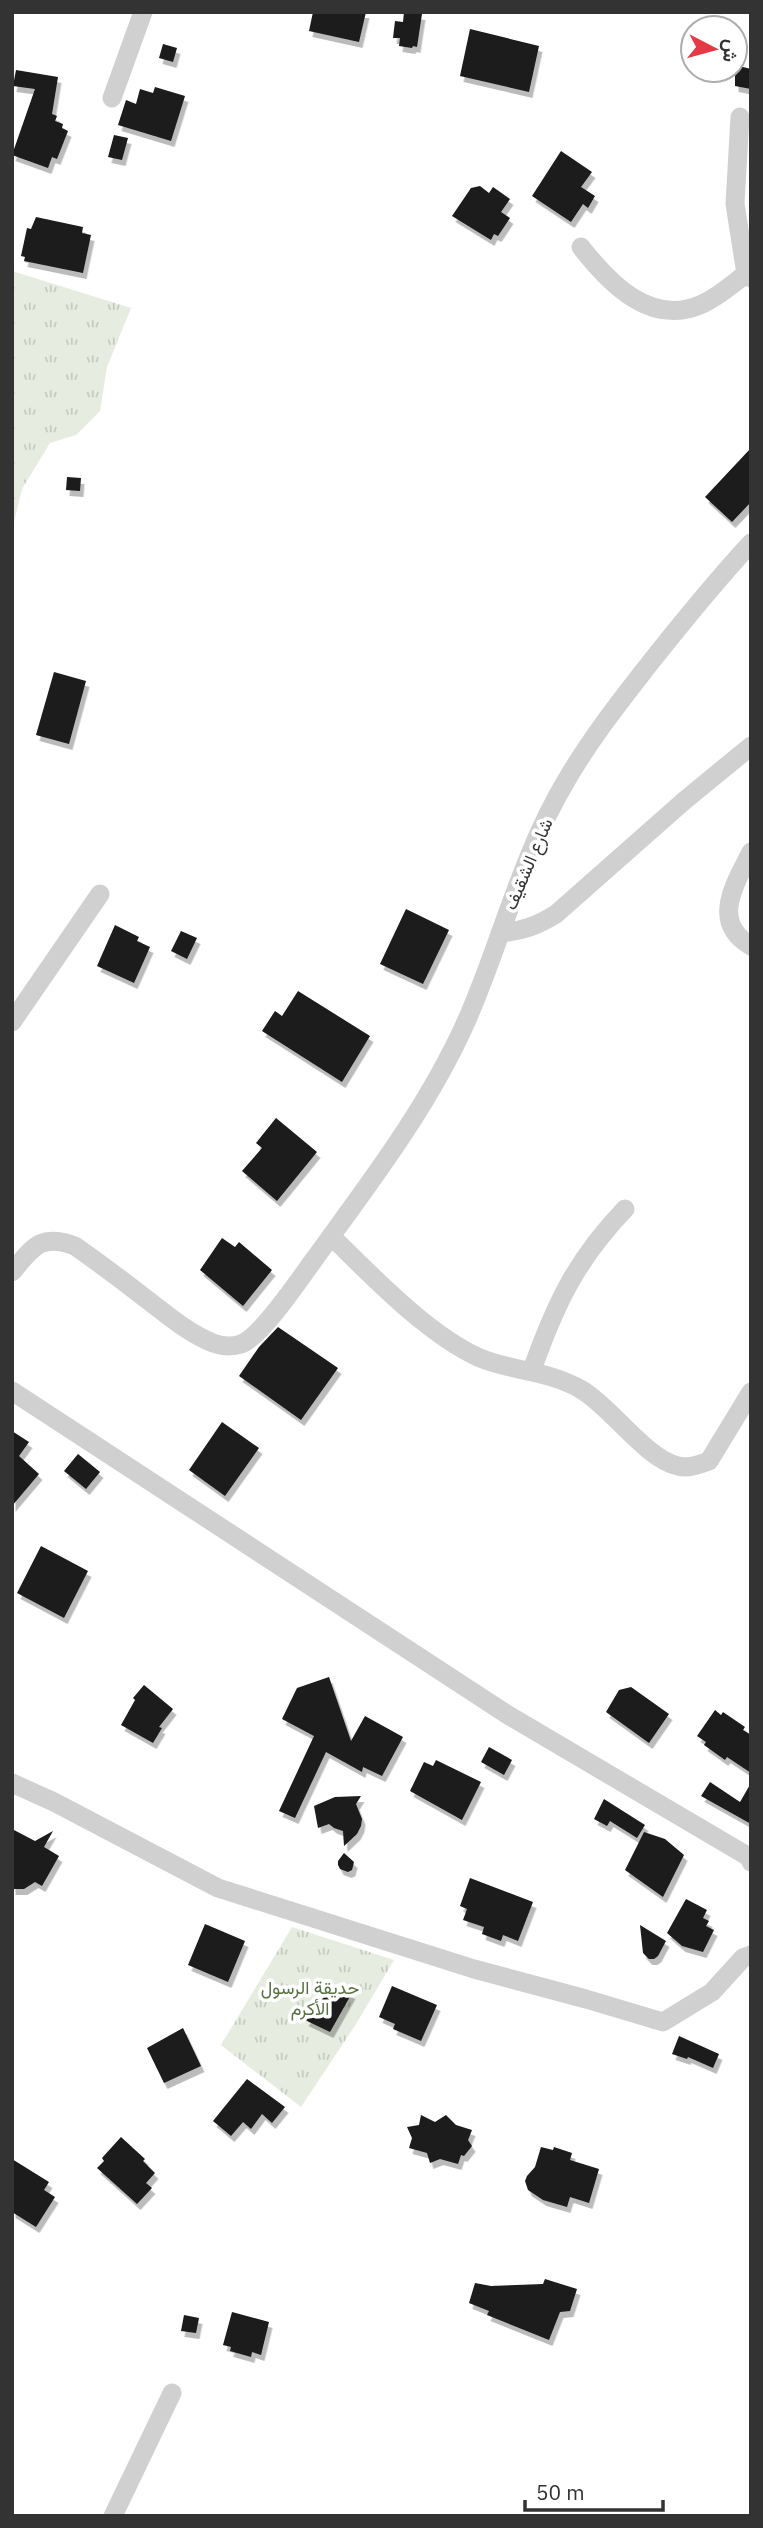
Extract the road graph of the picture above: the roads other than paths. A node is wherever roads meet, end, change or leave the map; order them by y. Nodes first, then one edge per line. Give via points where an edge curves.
1 (143, 12) edge
2 (112, 98) dead end
3 (740, 117) dead end
4 (581, 247) dead end
5 (748, 276) edge
6 (751, 543) edge
7 (751, 746) edge
8 (751, 852) edge
9 (100, 894) dead end
10 (500, 933) junction
11 (751, 946) edge
12 (12, 1022) edge
13 (625, 1209) dead end
14 (331, 1236) junction
15 (12, 1272) edge
16 (531, 1370) junction
17 (12, 1391) edge
18 (751, 1392) edge
19 (12, 1783) edge
20 (751, 1862) edge
21 (751, 1955) edge
22 (172, 2393) dead end
23 (113, 2516) edge

1 - 2 street
3 - 5 street via 735,204
4 - 5 street via 618,288 653,307 687,310
6 - 10 street, شارع الشقيف via 684,619 564,783
7 - 10 street, شارع الشقيف via 556,914 539,925
8 - 11 street via 729,901 728,914 732,929
9 - 12 street
10 - 14 street via 464,1026 426,1098
13 - 16 street via 602,1233 564,1288
14 - 15 street via 255,1336 230,1346 214,1344 171,1318 61,1240 41,1242
14 - 16 street via 392,1296 446,1337 479,1357
16 - 18 street via 584,1391 658,1457 678,1466 709,1461
17 - 20 street via 508,1715
19 - 21 street via 218,1888 474,1969 663,2022 712,1993
22 - 23 street

